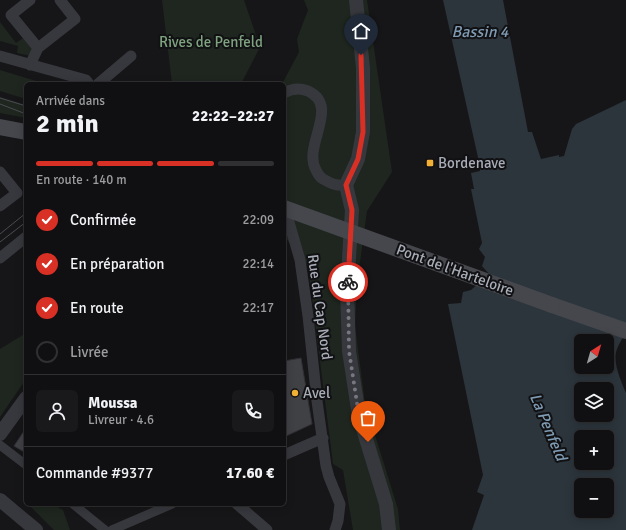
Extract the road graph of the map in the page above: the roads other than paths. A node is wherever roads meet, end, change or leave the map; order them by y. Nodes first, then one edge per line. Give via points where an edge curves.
1 (30, 0) edge
2 (60, 0) edge
3 (356, 0) edge
4 (38, 48) junction
5 (0, 56) edge
6 (131, 56) dead end
7 (30, 65) junction
8 (88, 82) edge
9 (100, 82) edge
10 (286, 92) edge
11 (0, 117) edge
12 (24, 121) edge
13 (0, 127) edge
14 (24, 132) edge
15 (0, 172) edge
16 (346, 185) junction
17 (0, 206) edge
18 (286, 208) edge
19 (286, 214) edge
20 (24, 239) edge
21 (0, 258) edge
22 (626, 331) edge
23 (24, 401) edge
24 (0, 434) edge
25 (322, 438) junction
26 (0, 445) edge
27 (286, 454) edge
28 (24, 463) edge
29 (0, 500) edge
30 (75, 506) edge
31 (167, 506) edge
32 (239, 506) edge
33 (336, 526) edge
34 (36, 530) edge
35 (105, 530) edge
36 (112, 530) edge
37 (267, 530) edge
38 (389, 530) edge

1 - 4 street via 11,15
2 - 4 street via 75,19
3 - 16 street via 362,68 363,132 358,159
4 - 7 street
5 - 7 street
6 - 9 street
7 - 8 street
10 - 16 street via 305,90 319,101 322,119 312,155 313,165 320,178 336,186
11 - 12 main road
13 - 14 main road
15 - 17 street via 17,193
16 - 38 street via 352,210 347,290 349,351 359,416 386,504
18 - 22 main road, Pont de l'Harteloire, bridge
19 - 25 street, Rue du Cap Nord via 300,260
20 - 21 street
23 - 24 street
25 - 27 street
25 - 33 street, Rue du Cap Nord via 329,477 340,504
26 - 28 street
29 - 34 street
30 - 35 street
31 - 36 street
32 - 37 street

